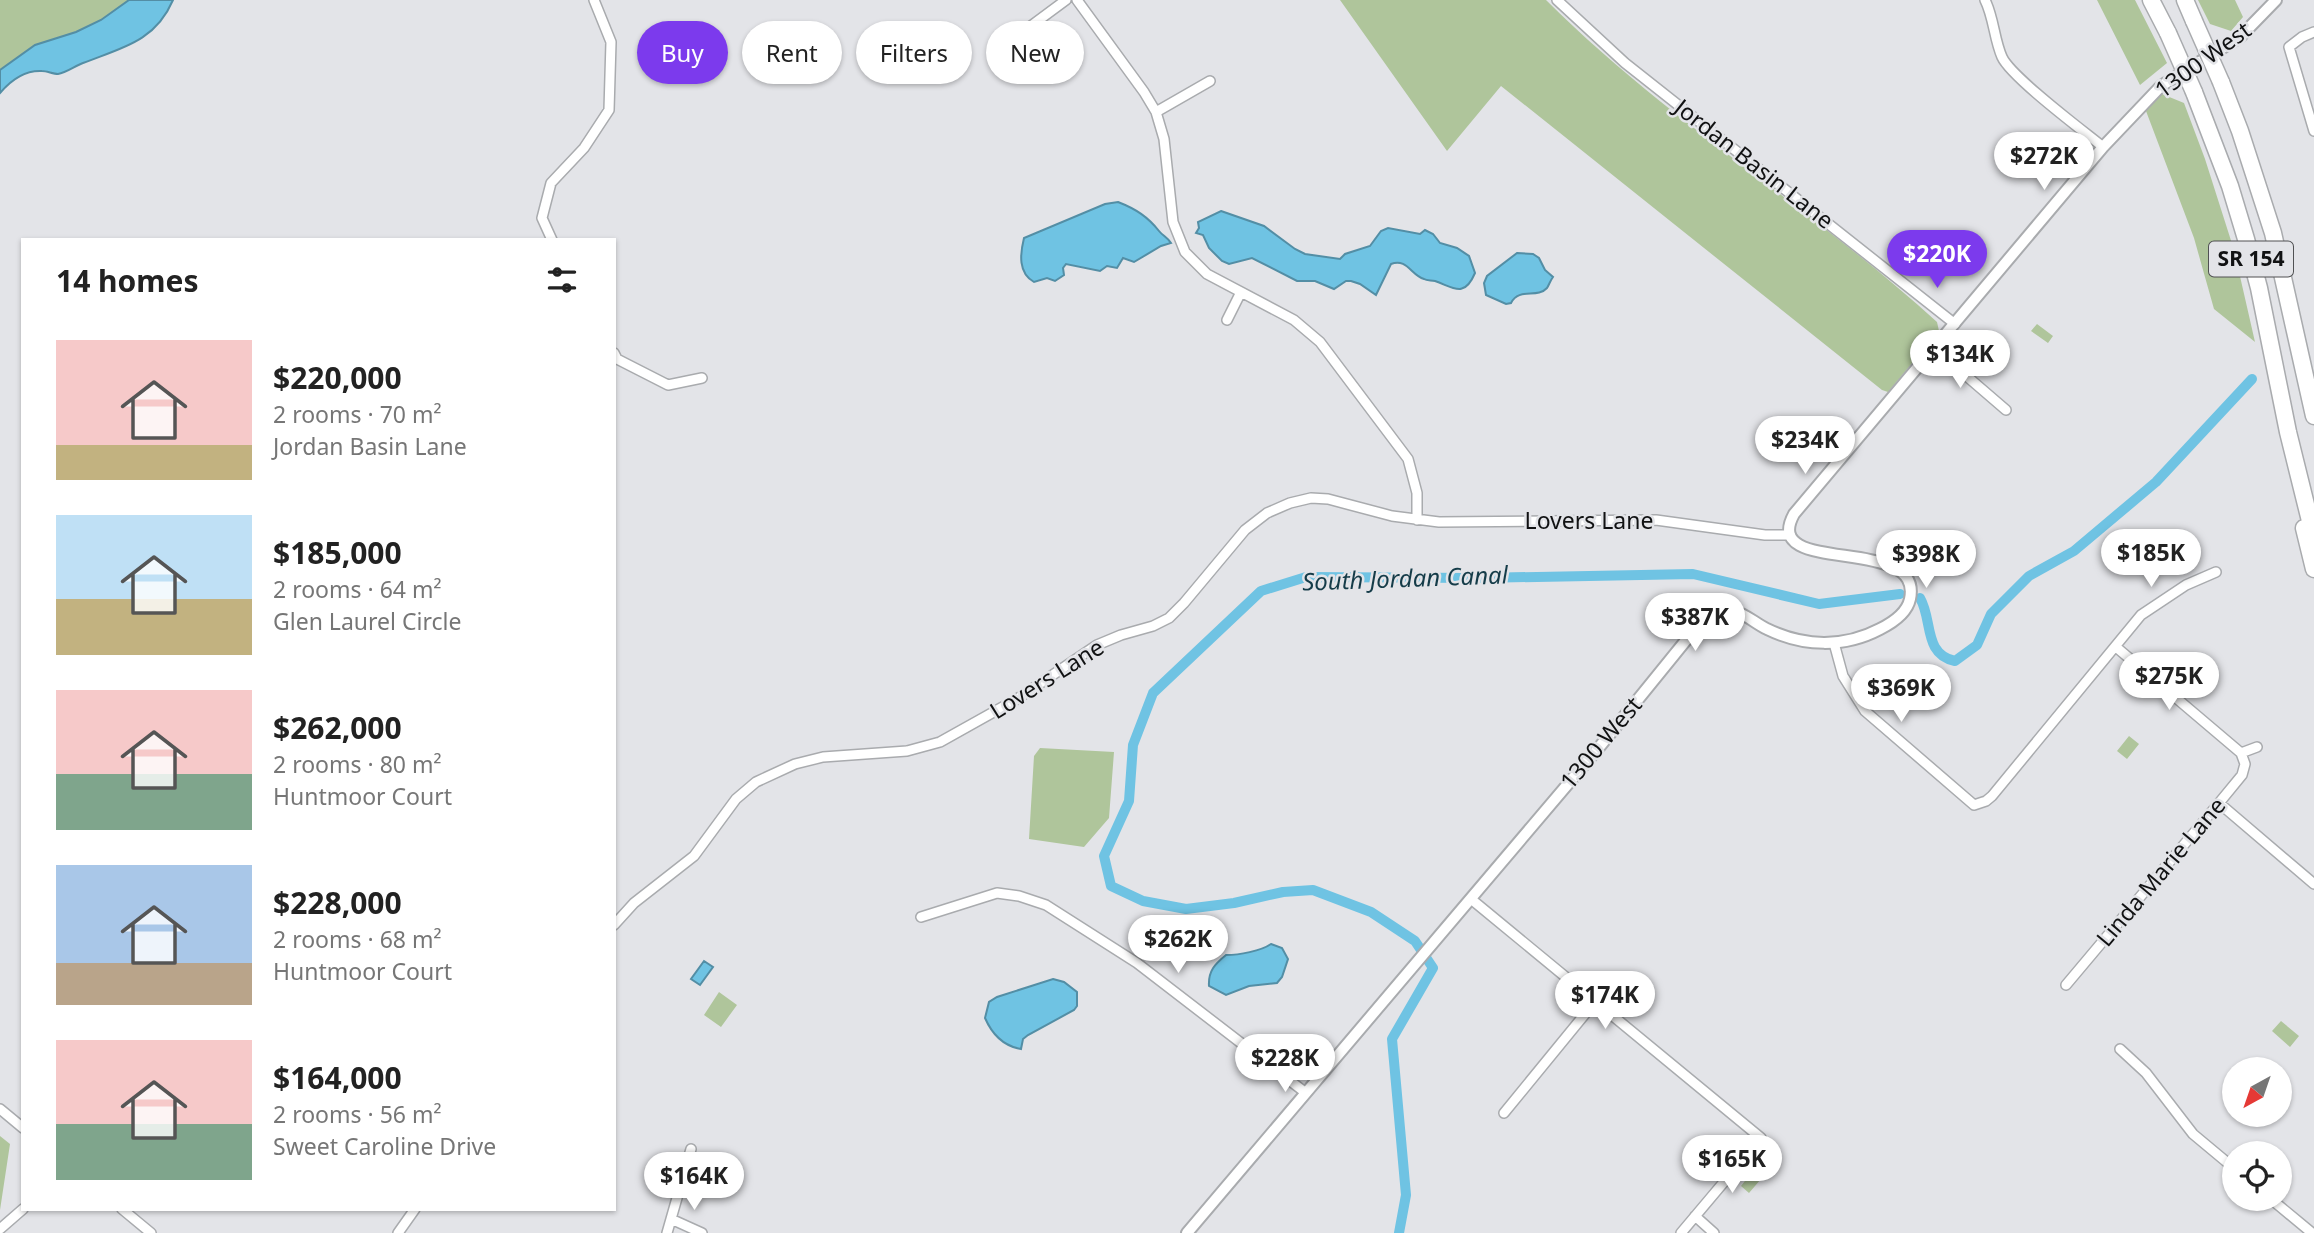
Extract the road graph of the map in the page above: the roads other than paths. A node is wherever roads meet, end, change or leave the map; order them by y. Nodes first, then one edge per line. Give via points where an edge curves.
1 (594, 0) edge
2 (1066, 0) edge
3 (1077, 0) edge
4 (1558, 0) edge
5 (1985, 0) edge
6 (2151, 0) edge
7 (2185, 0) edge
8 (2276, 0) edge
9 (1038, 21) edge
10 (2314, 32) edge
11 (1210, 80) dead end
12 (1156, 112) junction
13 (2314, 131) edge
14 (2103, 147) junction
15 (551, 238) edge
16 (1241, 292) junction
17 (1227, 320) dead end
18 (1955, 324) junction
19 (1934, 348) junction
20 (616, 357) edge
21 (702, 378) dead end
22 (2006, 410) dead end
23 (2314, 415) edge
24 (2288, 432) junction
25 (1417, 520) junction
26 (1790, 534) junction
27 (2314, 537) edge
28 (2314, 569) edge
29 (2216, 572) dead end
30 (1834, 643) junction
31 (2116, 647) junction
32 (2257, 747) dead end
33 (2241, 753) junction
34 (2219, 803) junction
35 (2314, 884) edge
36 (1471, 899) junction
37 (921, 917) dead end
38 (616, 923) edge
39 (2066, 985) dead end
40 (1594, 1003) junction
41 (2120, 1049) dead end
42 (1306, 1093) junction
43 (0, 1109) edge
44 (1504, 1113) dead end
45 (21, 1126) edge
46 (691, 1149) dead end
47 (2222, 1157) edge
48 (21, 1211) edge
49 (124, 1211) edge
50 (414, 1211) edge
51 (2285, 1211) edge
52 (1695, 1216) junction
53 (671, 1219) junction
54 (0, 1230) edge
55 (151, 1233) edge
56 (398, 1233) edge
57 (667, 1233) edge
58 (702, 1233) edge
59 (1187, 1233) edge
60 (1681, 1233) edge
61 (1714, 1233) edge
62 (2312, 1233) edge

1 - 15 street via 611,42 609,110 584,148 551,183 542,218
2 - 9 street
3 - 12 street
4 - 18 street, Jordan Basin Lane via 1625,62
5 - 14 street via 2003,59
6 - 24 highway, SR 154, bridge via 2194,92 2230,186 2259,288
7 - 23 highway, SR 154, bridge via 2241,131 2273,233
8 - 14 street, 1300 West via 2240,37 2161,86
10 - 13 street via 2289,47
11 - 12 street
12 - 16 street via 1180,242 1199,268
14 - 18 street, 1300 West
16 - 17 street
16 - 25 street via 1294,320 1327,349 1408,459 1416,484
18 - 19 street, 1300 West
19 - 22 street
19 - 26 street, 1300 West via 1794,514
20 - 21 street via 668,385
24 - 27 highway, SR 154
24 - 28 highway via 2294,483
25 - 26 street, Lovers Lane via 1656,520 1765,535
25 - 38 street, Lovers Lane via 1319,498 1280,507 1245,530 1168,618 1097,645 1028,692 940,742 907,751 823,757 756,782 736,800 694,856
26 - 30 street, 1300 West via 1808,550 1891,566 1909,586 1908,605 1892,622
29 - 31 street via 2186,585 2141,615
30 - 31 street via 1848,686 1865,711 1974,804 1992,796
30 - 36 street, 1300 West via 1788,638 1734,611 1707,618
31 - 33 street
32 - 33 street
33 - 34 street, Linda Marie Lane via 2242,775
34 - 35 street
34 - 39 street, Linda Marie Lane
36 - 40 street
36 - 42 street, 1300 West
37 - 42 street via 997,893 1046,905 1138,963
40 - 44 street
40 - 52 street via 1761,1138
41 - 47 street via 2146,1073 2193,1133
42 - 59 street, 1300 West
43 - 45 street
46 - 53 street
48 - 54 street
49 - 55 street
50 - 56 street
51 - 62 street
52 - 60 street
52 - 61 street
53 - 57 street
53 - 58 street

